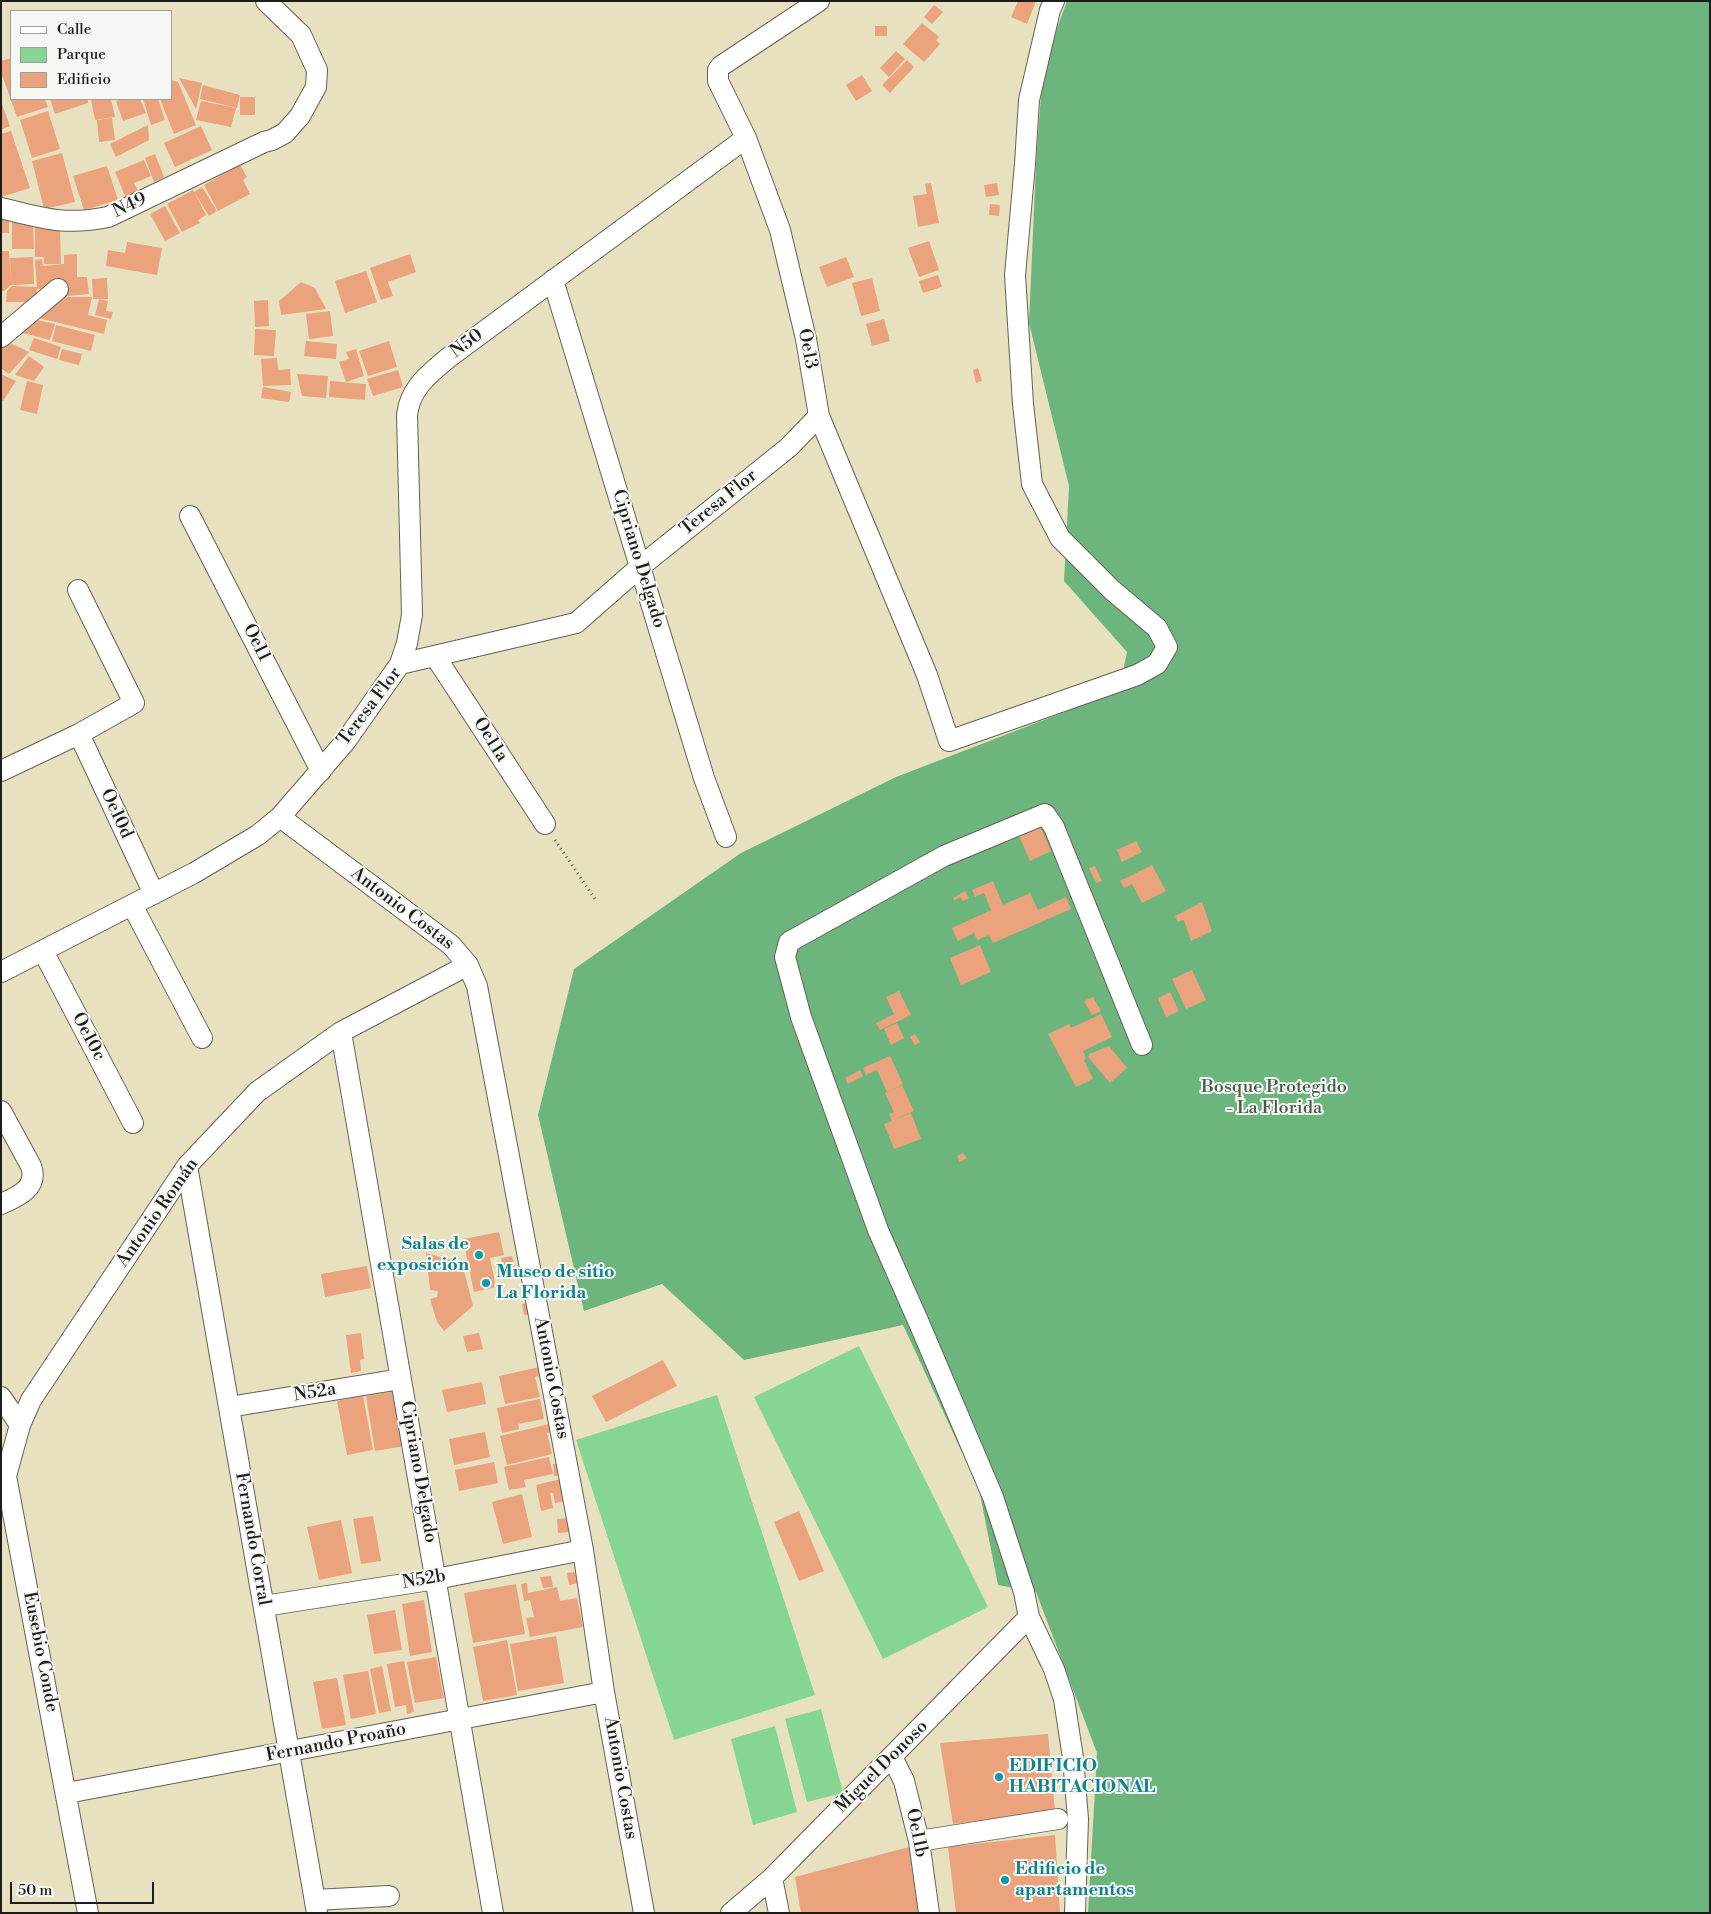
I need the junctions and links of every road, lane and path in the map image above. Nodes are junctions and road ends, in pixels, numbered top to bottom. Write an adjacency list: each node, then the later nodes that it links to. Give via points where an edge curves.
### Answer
1 (266, 1): 5 (street, N49, via 300,35 317,70 316,87 300,116 285,134 108,217 80,222 52,221)
2 (819, 1): 4 (street, Oe13, via 718,70 718,81)
3 (1054, 1): 9 (street, Oe13, via 1029,100 1015,275 1032,484 1060,538 1112,590 1157,628 1168,647 1157,664 1137,675 949,741 927,675)
4 (746, 138): 6 (street, N50); 9 (street, Oe13, via 780,230 806,339)
5 (1, 208)
6 (553, 280): 11 (street, Cipriano Delgado); 14 (street, N50, via 448,358 424,379 411,399 407,415 412,614)
7 (58, 290): 8 (street)
8 (1, 337)
9 (819, 416): 11 (street, Teresa Flor, via 789,447)
10 (190, 516): 17 (street, Oe11)
11 (641, 566): 13 (street, Teresa Flor, via 576,623); 20 (street, Cipriano Delgado, via 704,778)
12 (78, 590): 15 (street, via 134,703)
13 (435, 656): 14 (street, Teresa Flor); 19 (street, Oe11a)
14 (400, 664): 17 (street, Teresa Flor)
15 (79, 734): 16 (street); 21 (street, Oe10d)
16 (1, 771)
17 (321, 771): 18 (street, Teresa Flor)
18 (280, 817): 21 (street, Teresa Flor, via 225,856); 25 (street, Antonio Costas, via 451,944)
19 (545, 824): 22 (path)
20 (726, 837)
21 (154, 894): 23 (street, Teresa Flor)
22 (597, 902)
23 (132, 905): 24 (street, Teresa Flor); 28 (street)
24 (43, 951): 26 (street, Teresa Flor); 31 (street, Oe10c)
25 (468, 965): 27 (street, Antonio Román); 39 (street, Antonio Costas, via 479,995)
26 (1, 972)
27 (341, 1032): 32 (street, Antonio Román, via 257,1092); 34 (street, Cipriano Delgado)
28 (202, 1038)
29 (1142, 1045): 42 (street, via 1054,827 1045,814 944,856 789,942 786,957 801,1017 878,1230 993,1497)
30 (1, 1111): 33 (street, via 31,1166 33,1177 25,1190)
31 (133, 1123)
32 (187, 1166): 36 (street, Fernando Corral); 37 (street, Antonio Román)
33 (1, 1204)
34 (401, 1379): 36 (street, N52a); 40 (street, Cipriano Delgado)
35 (1, 1397): 37 (street)
36 (229, 1407): 41 (street, Fernando Corral)
37 (11, 1426): 38 (street, Eusebio Conde)
38 (4, 1479): 47 (street, Eusebio Conde)
39 (583, 1550): 40 (street, N52b); 43 (street, Antonio Costas)
40 (436, 1579): 41 (street, N52b); 44 (street, Cipriano Delgado)
41 (264, 1606): 45 (street, Fernando Corral)
42 (1029, 1616): 46 (street, Miguel Donoso); 60 (street, via 1064,1699 1078,1818)
43 (604, 1692): 44 (street, Fernando Proaño); 56 (street, Antonio Costas)
44 (459, 1720): 45 (street, Fernando Proaño); 55 (street, Cipriano Delgado)
45 (288, 1752): 47 (street, Fernando Proaño); 53 (street, Fernando Corral)
46 (892, 1757): 49 (street, Oe11b, via 904,1781); 50 (street, Miguel Donoso)
47 (67, 1793): 54 (street, Eusebio Conde)
48 (1058, 1819): 49 (street)
49 (919, 1841): 59 (street, Oe11b)
50 (772, 1878): 57 (street, Miguel Donoso); 58 (street)
51 (388, 1896): 52 (street)
52 (368, 1905): 53 (street)
53 (316, 1906)
54 (88, 1913)
55 (493, 1913)
56 (644, 1913)
57 (731, 1913)
58 (779, 1913)
59 (928, 1913)
60 (1075, 1913)

